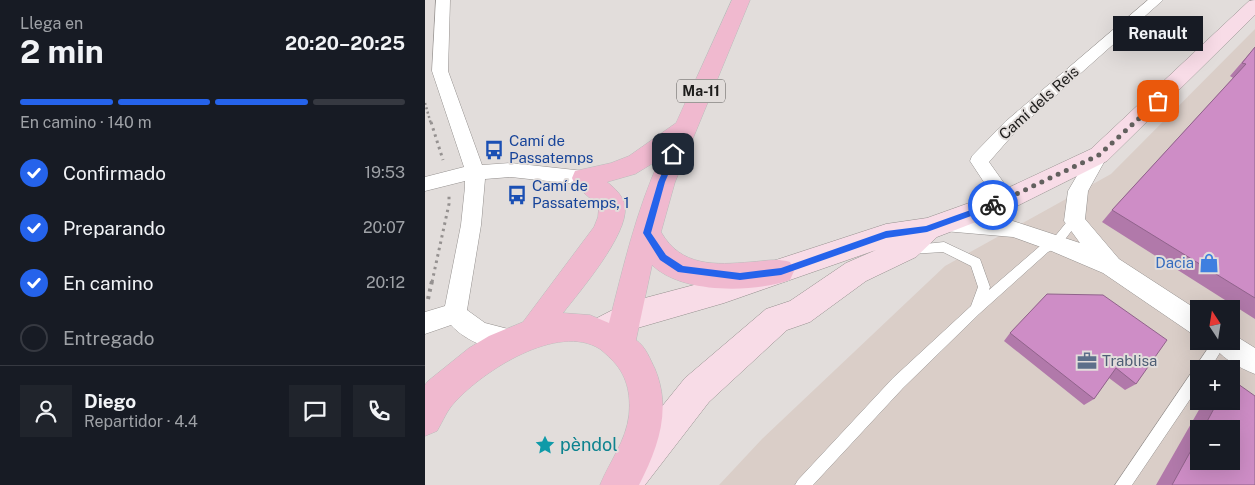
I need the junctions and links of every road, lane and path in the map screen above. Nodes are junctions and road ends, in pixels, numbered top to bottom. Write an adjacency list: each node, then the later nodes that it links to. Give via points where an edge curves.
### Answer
1 (443, 0): 8 (street, via 440,71)
2 (741, 0): 6 (main road, Ma-11)
3 (1155, 0): 13 (street, Camí dels Reis, via 1011,126 979,161)
4 (1255, 5): 7 (street)
5 (425, 103): 9 (path)
6 (685, 127): 10 (main road, via 655,152 628,168); 11 (main road, Ma-11)
7 (1099, 155): 13 (street); 14 (street, via 1078,191)
8 (475, 172): 9 (street); 10 (street, via 511,170); 23 (street, via 471,225)
9 (449, 178): 12 (street); 24 (path, via 449,204)
10 (584, 178): 27 (main road, via 607,198 612,206 612,216 583,267)
11 (662, 182): 16 (main road, Ma-11); 27 (main road, Ma-11, via 630,218 597,270 558,318)
12 (425, 184)
13 (1006, 200): 15 (street)
14 (1074, 221): 17 (lane); 19 (street)
15 (935, 226): 17 (street, via 1013,228); 18 (street); 20 (street, via 886,234)
16 (647, 233): 20 (main road, via 663,258 681,269 740,276); 26 (main road, Ma-11)
17 (1056, 242): 19 (street); 21 (lane)
18 (906, 249): 21 (lane, via 944,247 976,263 985,287); 22 (street, via 856,272)
19 (1111, 266): 25 (street)
20 (781, 271): 26 (street)
21 (975, 310): 34 (lane, via 898,383)
22 (799, 312): 32 (street, via 777,319 697,390); 33 (street, via 789,328 680,431)
23 (455, 313): 24 (street); 27 (street, via 478,333)
24 (426, 314)
25 (1190, 319)
26 (615, 331): 27 (main road, Ma-11, via 573,327); 32 (main road, via 637,363 646,390 645,422 635,458)
27 (530, 334): 31 (main road, Ma-11, via 476,362)
28 (1236, 350): 29 (street)
29 (1255, 362)
30 (1190, 387): 35 (lane)
31 (430, 404)
32 (620, 485)
33 (642, 485)
34 (803, 485)
35 (1123, 485)

